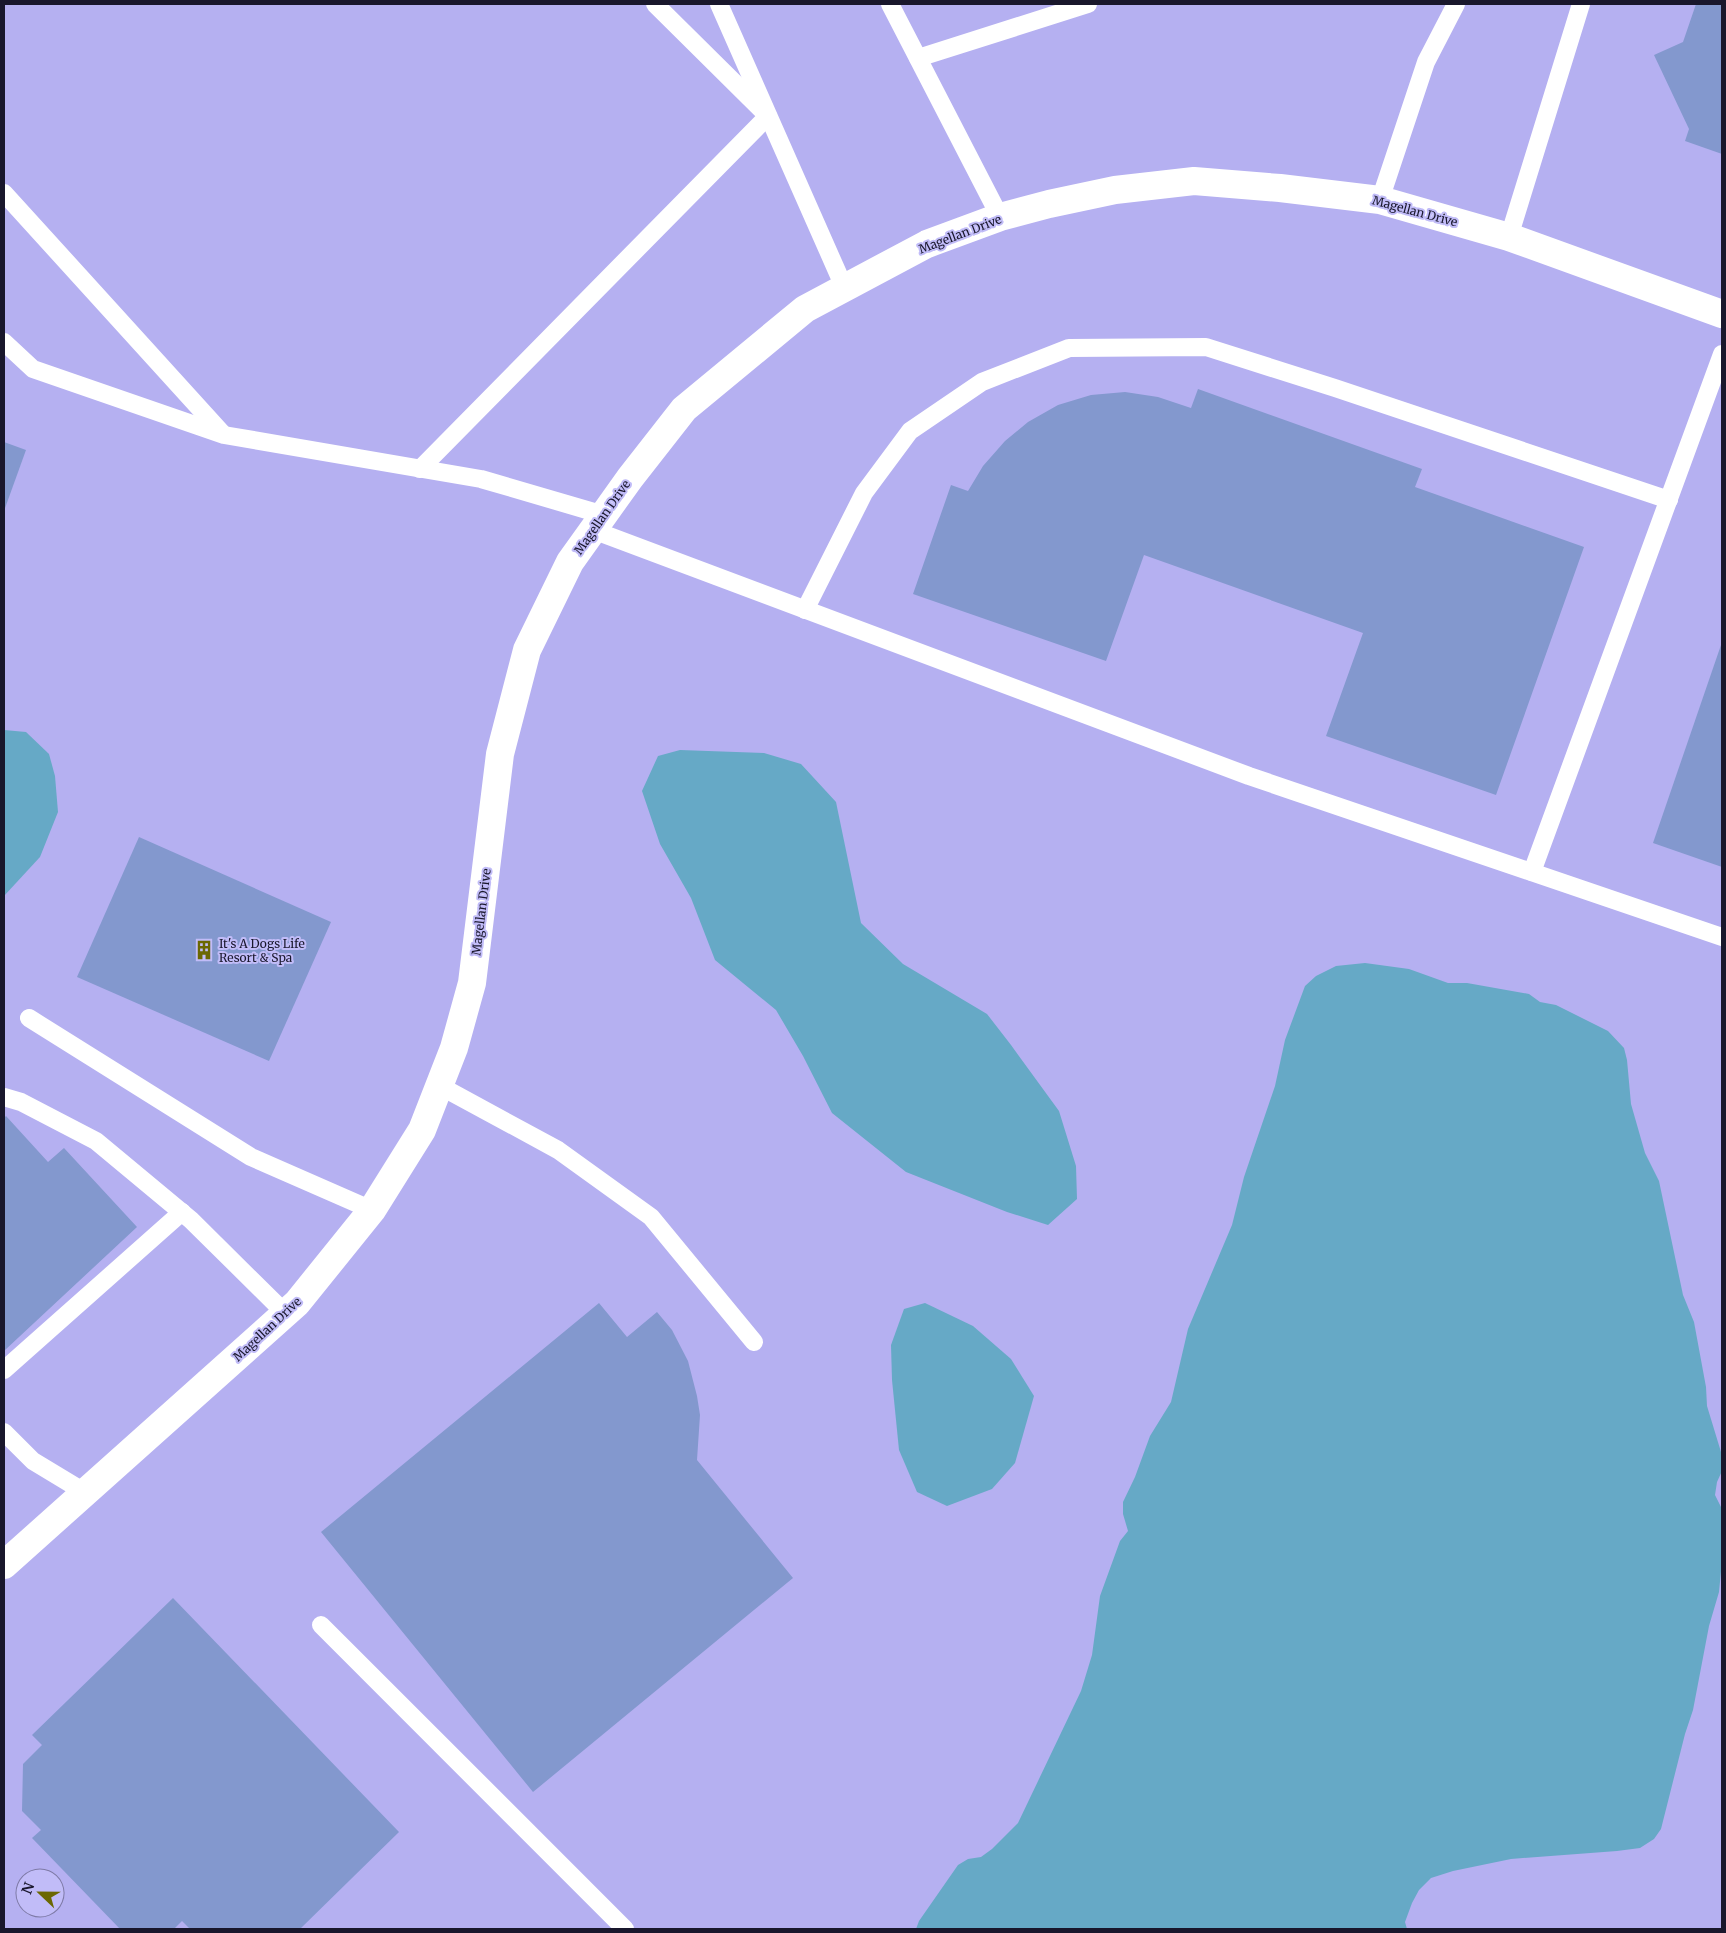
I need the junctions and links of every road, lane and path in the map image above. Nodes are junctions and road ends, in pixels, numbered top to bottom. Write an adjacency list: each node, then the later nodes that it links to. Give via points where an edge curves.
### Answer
1 (655, 4): 8 (lane)
2 (719, 4): 8 (lane)
3 (890, 4): 7 (lane)
4 (1088, 4): 7 (lane)
5 (1456, 4): 10 (lane, via 1426,62)
6 (1581, 4): 12 (lane)
7 (918, 58): 11 (lane)
8 (768, 116): 13 (lane); 18 (lane)
9 (4, 193): 17 (lane)
10 (1380, 200): 11 (street, Magellan Drive, via 1194,181 1115,190); 12 (street, Magellan Drive)
11 (1000, 217): 13 (street, Magellan Drive, via 927,244)
12 (1509, 237): 14 (street, Magellan Drive)
13 (844, 288): 20 (street, Magellan Drive, via 805,309 684,409)
14 (1722, 314)
15 (4, 342): 17 (lane, via 33,369)
16 (1722, 354): 19 (lane)
17 (224, 435): 18 (lane)
18 (420, 469): 20 (lane, via 482,479)
19 (1669, 500): 21 (lane, via 1206,346 1069,348 982,382 910,431 864,493); 22 (lane)
20 (598, 523): 21 (lane); 25 (street, Magellan Drive, via 570,562 527,650 500,754 472,983)
21 (805, 610): 22 (lane, via 1249,776)
22 (1532, 872): 23 (lane)
23 (1722, 937)
24 (29, 1018): 27 (lane, via 251,1157)
25 (440, 1086): 27 (street, Magellan Drive, via 422,1130); 30 (lane, via 558,1150 650,1217)
26 (4, 1097): 28 (lane, via 21,1102 96,1141)
27 (372, 1210): 29 (street, Magellan Drive, via 297,1303)
28 (182, 1212): 29 (lane); 31 (lane)
29 (285, 1313): 33 (street, Magellan Drive)
30 (754, 1342)
31 (4, 1370)
32 (4, 1432): 33 (lane, via 33,1461)
33 (86, 1493): 34 (street, Magellan Drive)
34 (5, 1562)
35 (321, 1625): 36 (lane)
36 (625, 1929)

